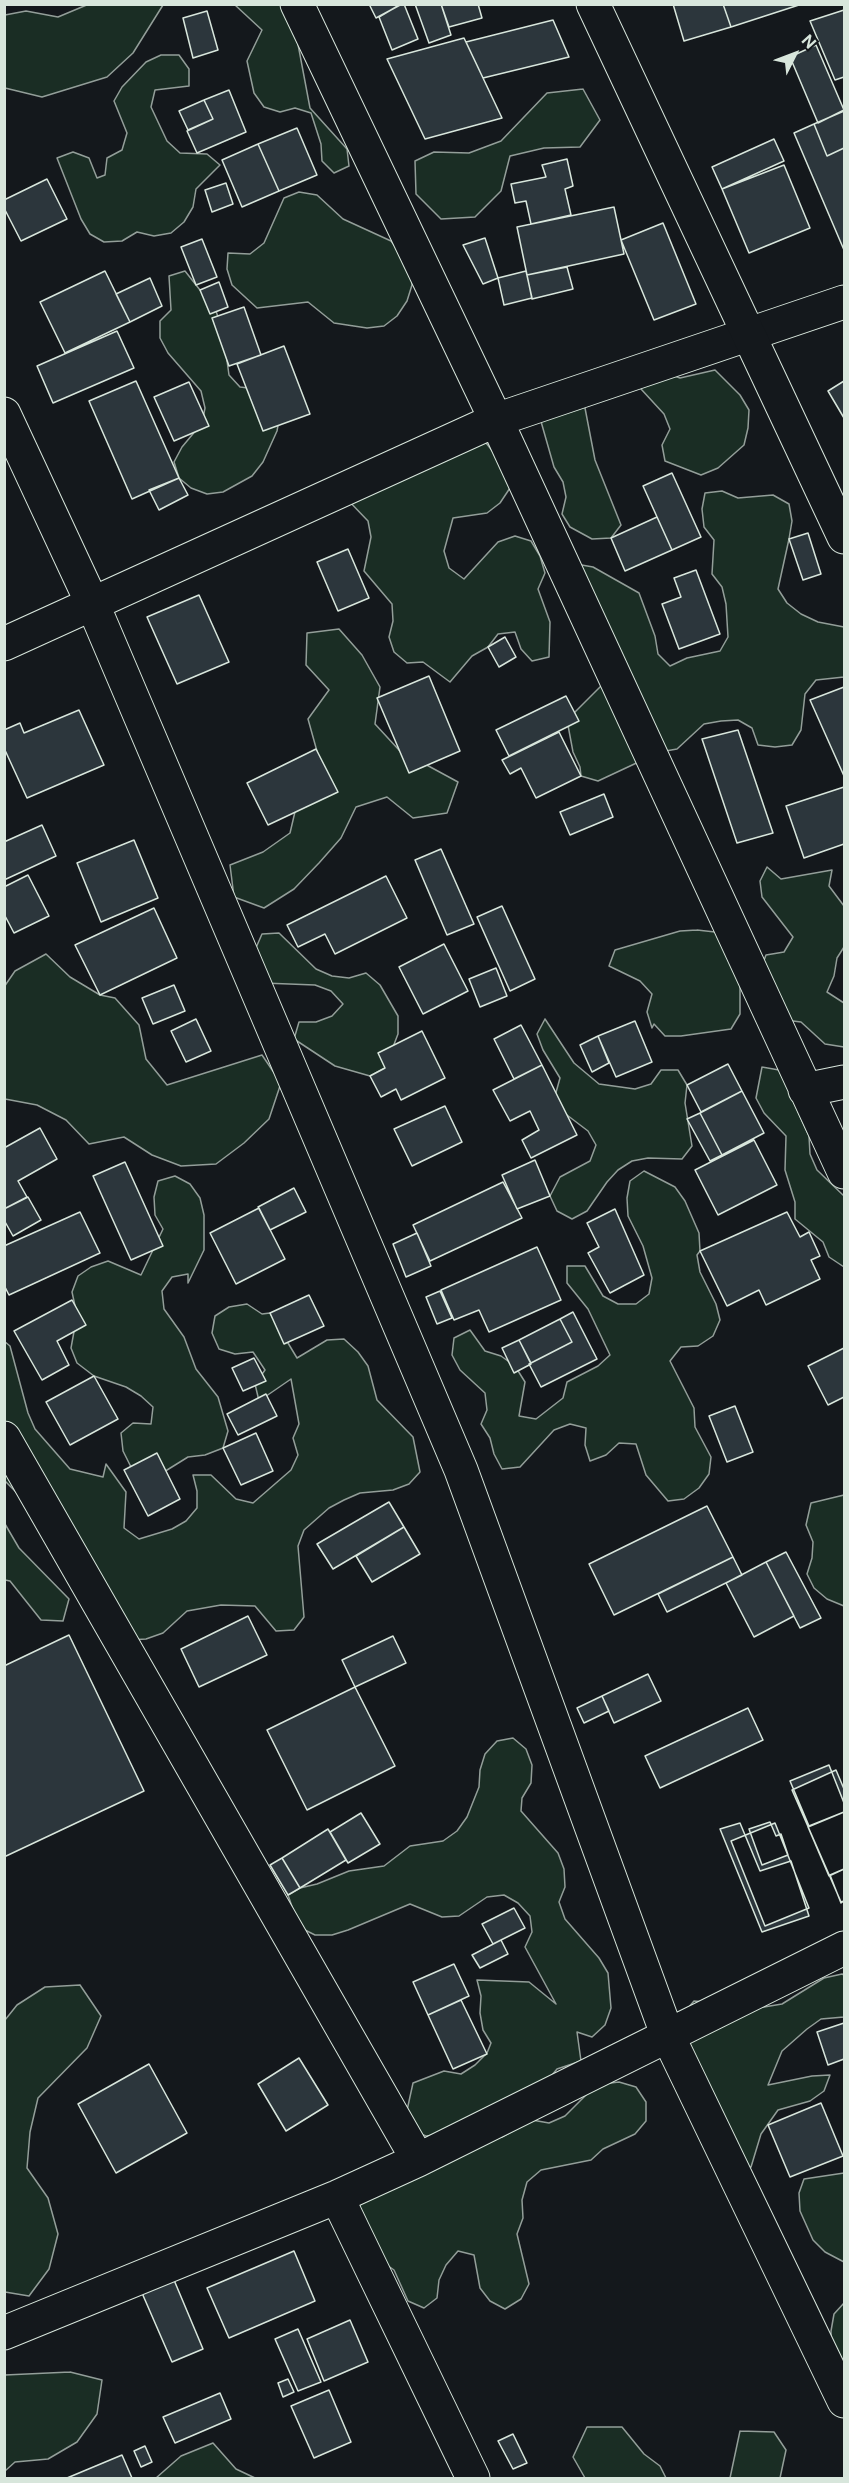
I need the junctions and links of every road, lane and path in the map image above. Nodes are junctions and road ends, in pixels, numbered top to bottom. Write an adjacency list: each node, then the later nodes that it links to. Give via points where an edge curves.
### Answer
1 (297, 4): 6 (street)
2 (593, 4): 4 (street)
3 (844, 302): 4 (street)
4 (747, 335): 6 (street); 7 (street)
5 (4, 414): 8 (street)
6 (496, 420): 8 (street); 11 (street)
7 (844, 537)
8 (93, 605): 9 (street); 15 (street, via 460,1470)
9 (4, 644)
10 (844, 1082): 11 (street)
11 (805, 1090): 12 (street)
12 (844, 1172)
13 (4, 1438): 16 (street)
14 (844, 1948): 15 (street)
15 (667, 2034): 16 (street); 19 (street)
16 (418, 2160): 17 (street)
17 (337, 2197): 18 (street); 20 (street)
18 (4, 2333)
19 (844, 2401)
20 (473, 2478)

